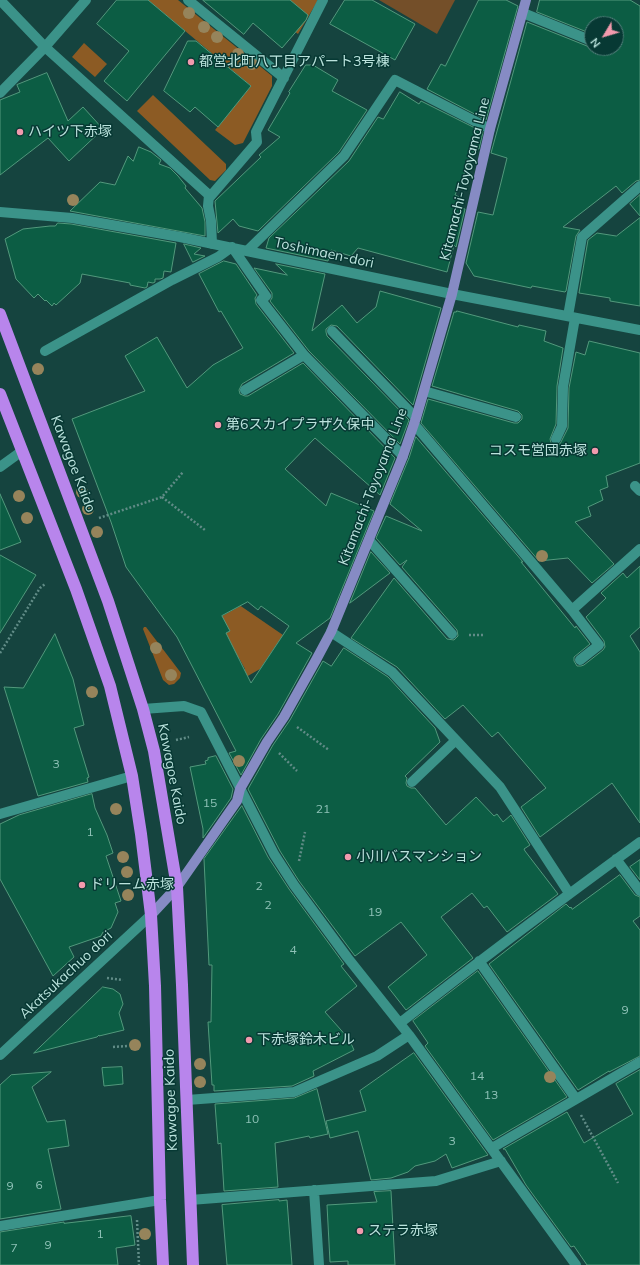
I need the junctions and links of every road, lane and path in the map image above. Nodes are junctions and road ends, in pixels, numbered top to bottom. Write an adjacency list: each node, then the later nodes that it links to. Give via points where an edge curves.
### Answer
1 (0, 0): 8 (street)
2 (86, 0): 8 (street)
3 (188, 0): 9 (street)
4 (324, 0): 9 (street)
5 (526, 0): 6 (main road, Kitamachi-Toyoyama Line)
6 (523, 13): 7 (street); 11 (main road, Kitamachi-Toyoyama Line)
7 (584, 38)
8 (45, 47): 10 (street); 13 (street, via 209,195)
9 (284, 78): 13 (street, via 256,132 257,142)
10 (0, 93)
11 (490, 129): 17 (street, via 395,80 344,156); 18 (main road, Kitamachi-Toyoyama Line)
12 (640, 186): 20 (street, via 582,237)
13 (209, 198): 15 (street)
14 (0, 212): 15 (street, Toshimaen-dori, via 72,218)
15 (212, 244): 16 (street, Toshimaen-dori)
16 (232, 247): 17 (street, Toshimaen-dori); 23 (street); 24 (street, via 266,296 261,300)
17 (247, 251): 18 (street, Toshimaen-dori)
18 (452, 294): 20 (street, Toshimaen-dori); 26 (main road, Kitamachi-Toyoyama Line)
19 (0, 314): 46 (highway, Kawagoe Kaido, via 108,601)
20 (571, 317): 21 (street, Toshimaen-dori); 30 (street, via 563,387 562,426)
21 (640, 330)
22 (332, 331): 29 (street)
23 (45, 351)
24 (304, 355): 25 (street); 32 (street)
25 (245, 390)
26 (424, 391): 28 (street); 29 (main road, Kitamachi-Toyoyama Line)
27 (0, 394): 31 (highway, Kawagoe Kaido)
28 (516, 417)
29 (415, 421): 32 (main road, Kitamachi-Toyoyama Line); 41 (street)
30 (556, 439)
31 (22, 451): 33 (street); 54 (highway, Kawagoe Kaido, via 76,589 110,686)
32 (403, 456): 38 (main road, Kitamachi-Toyoyama Line)
33 (0, 467)
34 (183, 472): 35 (path)
35 (162, 497): 36 (path); 37 (path)
36 (99, 518)
37 (205, 530)
38 (369, 540): 42 (main road, Kitamachi-Toyoyama Line); 43 (street)
39 (640, 549): 41 (street)
40 (45, 584): 44 (path, via 40,588)
41 (572, 610): 45 (street, via 599,645)
42 (331, 632): 47 (main road, Kitamachi-Toyoyama Line); 50 (street, via 392,672)
43 (452, 634)
44 (0, 653)
45 (580, 660)
46 (143, 709): 56 (street, via 184,706 200,712); 60 (highway, Kawagoe Kaido, via 154,750)
47 (284, 718): 51 (main road, Kitamachi-Toyoyama Line); 52 (path)
48 (189, 737): 49 (path)
49 (176, 740)
50 (456, 740): 55 (street); 62 (street, via 500,787)
51 (267, 742): 53 (path); 56 (main road, Kitamachi-Toyoyama Line)
52 (329, 750)
53 (298, 771)
54 (132, 776): 57 (street); 63 (highway, Kawagoe Kaido)
55 (412, 782)
56 (240, 789): 60 (main road, Kitamachi-Toyoyama Line, via 237,801); 65 (street, via 274,854 294,885 347,958)
57 (0, 814)
58 (640, 842): 59 (street)
59 (616, 859): 61 (street); 62 (street)
60 (177, 887): 63 (main road, Kitamachi-Toyoyama Line); 71 (highway, Kawagoe Kaido)
61 (640, 891)
62 (569, 893): 64 (street)
63 (151, 915): 69 (street, Akatsukachuo dori); 77 (highway, Kawagoe Kaido)
64 (479, 961): 65 (street); 72 (street)
65 (400, 1023): 66 (street)
66 (409, 1035): 71 (street, via 377,1056 294,1092); 73 (street)
67 (126, 1046): 68 (path)
68 (112, 1047)
69 (0, 1055)
70 (640, 1062): 72 (street)
71 (187, 1100): 78 (highway, Kawagoe Kaido)
72 (574, 1100): 73 (street); 75 (path)
73 (492, 1148): 74 (street)
74 (501, 1161): 76 (street, via 436,1181); 85 (street)
75 (618, 1183)
76 (314, 1190): 78 (street); 84 (street)
77 (160, 1200): 79 (street); 82 (highway, Kawagoe Kaido)
78 (190, 1200): 83 (highway, Kawagoe Kaido)
79 (136, 1204): 80 (street); 81 (path)
80 (0, 1226)
81 (139, 1265)
82 (163, 1265)
83 (193, 1265)
84 (318, 1265)
85 (576, 1265)

